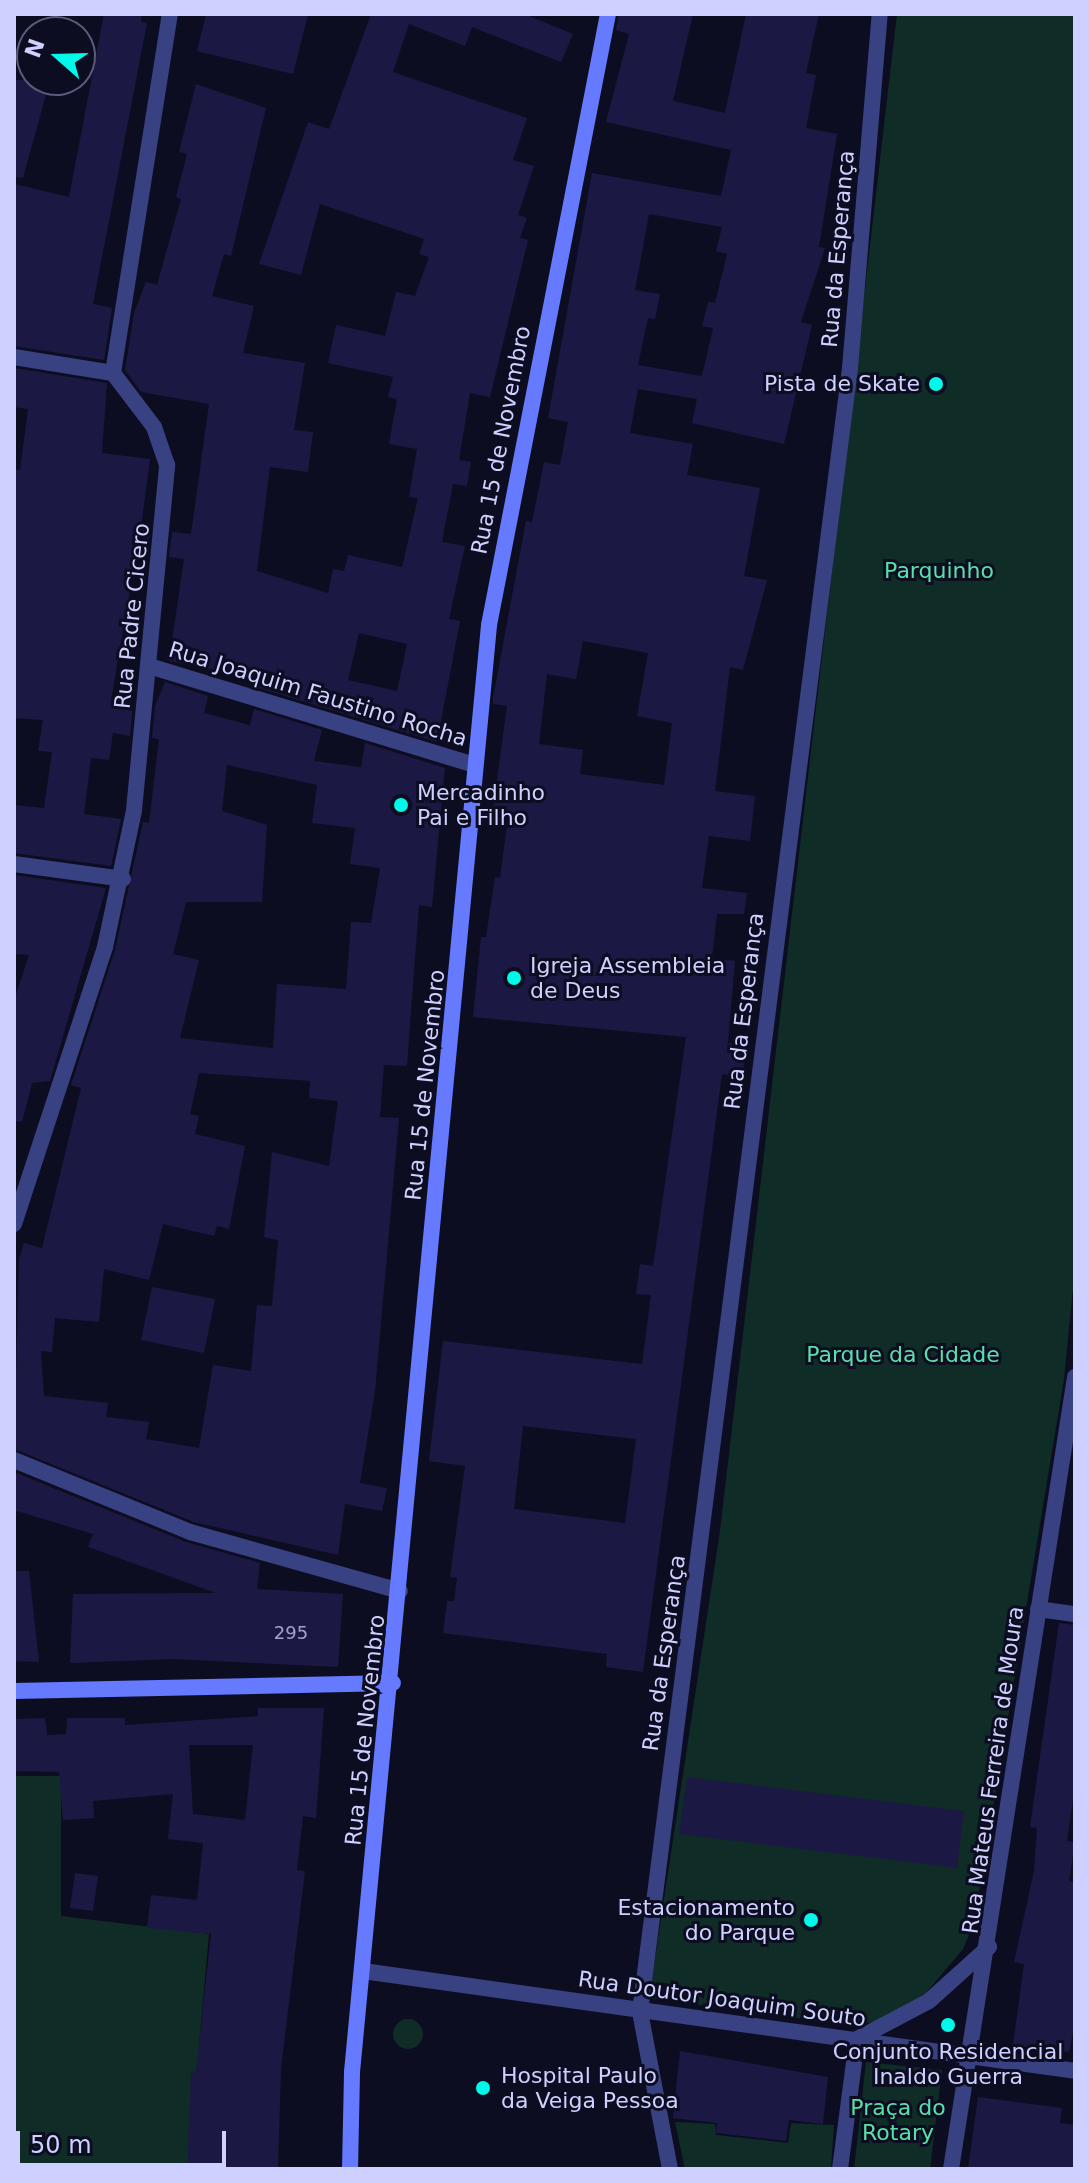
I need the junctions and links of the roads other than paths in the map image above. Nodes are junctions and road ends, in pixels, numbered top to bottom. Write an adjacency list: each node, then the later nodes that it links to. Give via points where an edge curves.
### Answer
1 (170, 14): 5 (street)
2 (608, 14): 7 (main road, Rua 15 de Novembro, via 522,440 489,625)
3 (880, 14): 21 (street, Rua da Esperança, via 850,368)
4 (14, 357): 5 (street)
5 (113, 373): 6 (street, Rua Padre Cicero, via 154,427 167,465)
6 (149, 666): 7 (street, Rua Joaquim Faustino Rocha); 9 (street, Rua Padre Cicero)
7 (474, 765): 14 (main road, Rua 15 de Novembro)
8 (14, 864): 9 (street)
9 (123, 879): 10 (street, Rua Padre Cicero)
10 (14, 1224)
11 (1075, 1377): 12 (street, Rua Mateus Ferreira de Moura)
12 (1073, 1408): 15 (street, Rua Mateus Ferreira de Moura)
13 (14, 1460): 14 (street, via 190,1532)
14 (400, 1591): 17 (main road, Rua 15 de Novembro)
15 (1038, 1609): 16 (street); 19 (street, Rua Mateus Ferreira de Moura)
16 (1075, 1614)
17 (393, 1683): 18 (main road); 20 (main road, Rua 15 de Novembro)
18 (14, 1691)
19 (989, 1947): 22 (street, via 929,2001); 23 (street, Rua Mateus Ferreira de Moura)
20 (363, 1971): 21 (street, Rua Doutor Joaquim Souto); 25 (main road, Rua 15 de Novembro)
21 (640, 2012): 22 (street, Rua Doutor Joaquim Souto); 26 (street, Rua da Esperança)
22 (857, 2039): 23 (street, Rua Doutor Joaquim Souto); 27 (street)
23 (971, 2058): 24 (street, Rua Doutor Joaquim Souto); 28 (street, Rua Mateus Ferreira de Moura)
24 (1075, 2071)
25 (350, 2169)
26 (670, 2169)
27 (840, 2169)
28 (951, 2169)

